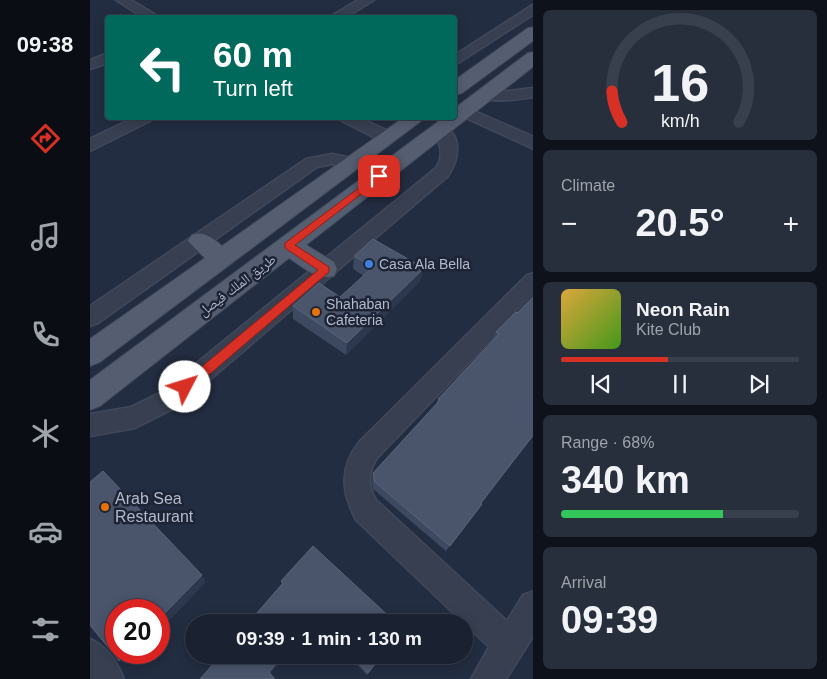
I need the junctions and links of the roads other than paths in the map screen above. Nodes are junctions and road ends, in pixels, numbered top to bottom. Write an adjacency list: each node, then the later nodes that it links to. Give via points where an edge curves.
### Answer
1 (122, 0): 3 (street)
2 (368, 0): 4 (street)
3 (150, 15)
4 (340, 15)
5 (529, 16): 9 (street)
6 (533, 32): 11 (main road)
7 (105, 58): 10 (street)
8 (533, 58): 13 (main road, طريق الملك فيصل)
9 (457, 60)
10 (90, 65)
11 (457, 88)
12 (533, 92): 13 (street, via 512,96)
13 (485, 94): 14 (main road, طريق الملك فيصل)
14 (457, 116)
15 (140, 120): 23 (street)
16 (352, 120): 21 (street)
17 (412, 120): 21 (main road)
18 (452, 120): 26 (main road, طريق الملك فيصل)
19 (453, 120): 28 (street, via 446,166)
20 (456, 120): 22 (street)
21 (387, 138): 24 (main road)
22 (533, 144)
23 (90, 146)
24 (352, 163): 25 (street, via 332,159 312,163); 27 (main road)
25 (200, 241): 27 (main road); 30 (street)
26 (288, 245): 28 (main road); 32 (main road, طريق الملك فيصل)
27 (221, 258): 31 (main road)
28 (326, 269): 33 (street, via 170,399 135,417)
29 (533, 281): 35 (street, via 362,456 355,476 358,494 366,510)
30 (90, 317)
31 (90, 354)
32 (90, 397)
33 (90, 425)
34 (533, 606): 35 (street)
35 (509, 644): 38 (street)
36 (90, 655): 37 (street)
37 (108, 679)
38 (487, 679)

